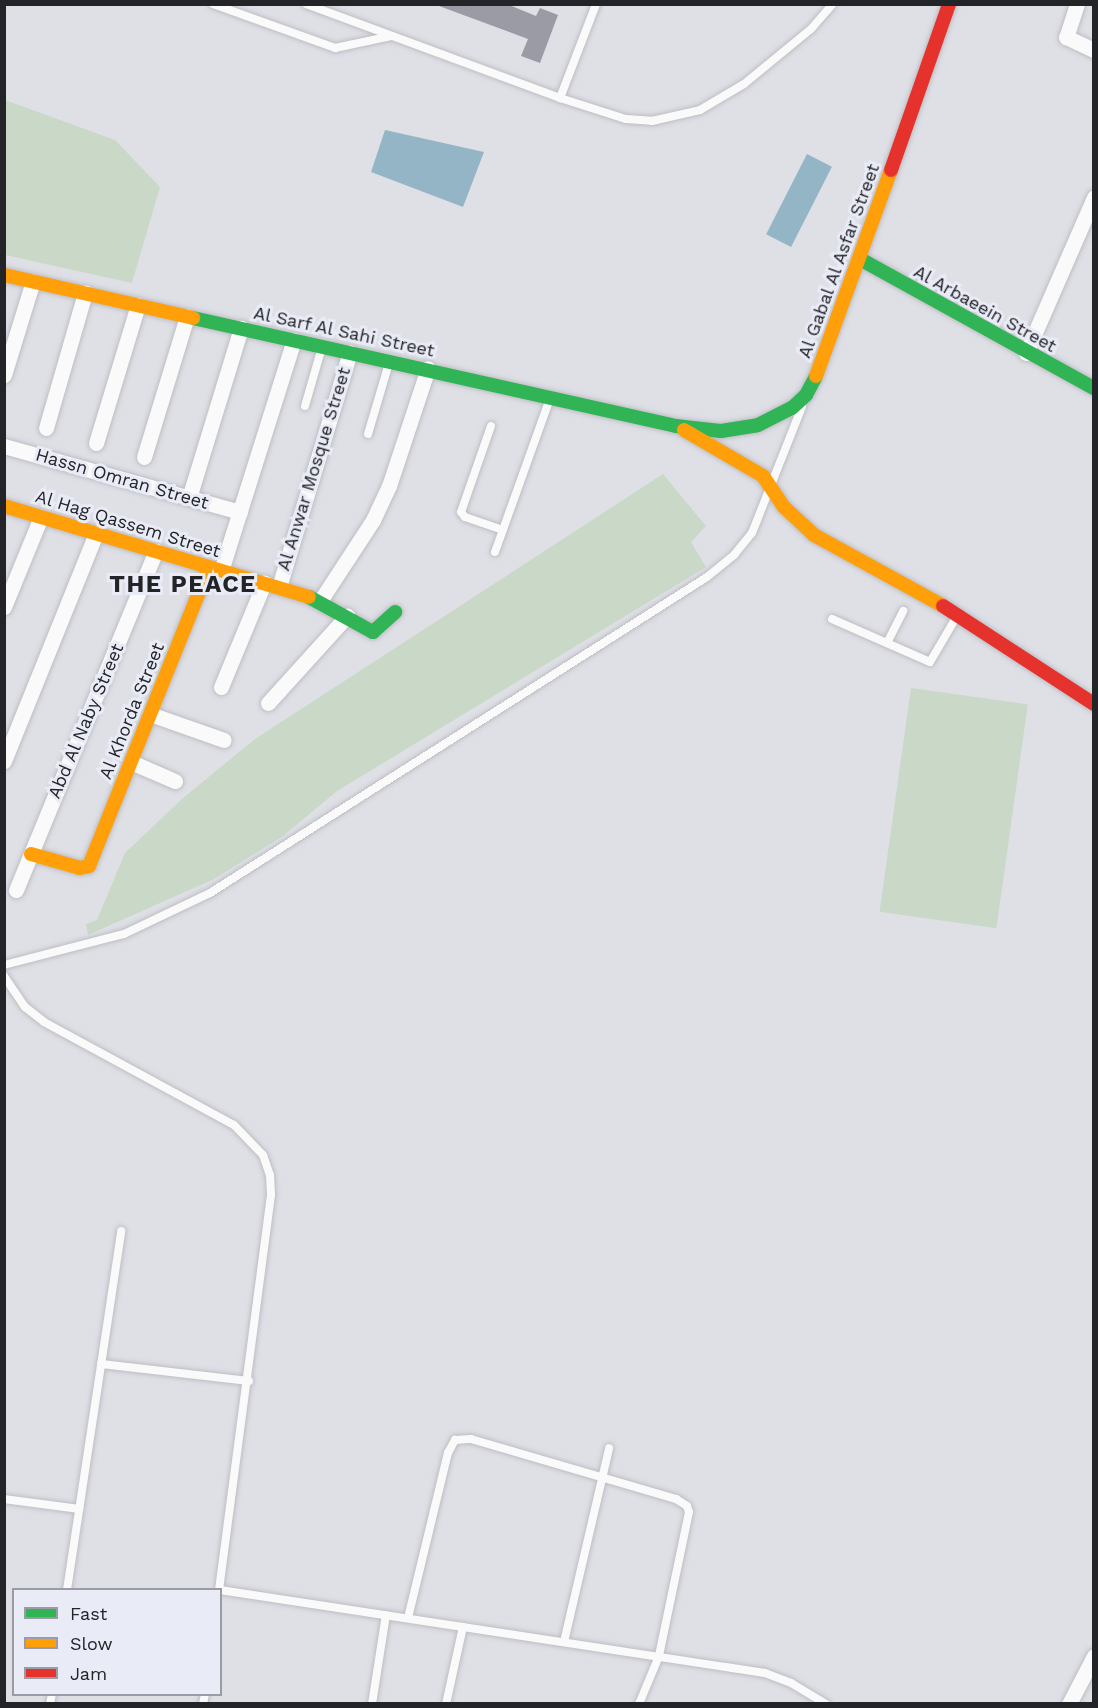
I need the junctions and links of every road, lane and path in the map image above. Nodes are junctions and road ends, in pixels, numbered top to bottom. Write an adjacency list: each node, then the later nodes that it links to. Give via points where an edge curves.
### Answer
1 (213, 4): 7 (lane, via 335,48)
2 (306, 4): 7 (lane)
3 (596, 4): 9 (lane)
4 (833, 4): 9 (lane, via 811,29 744,84 700,110 676,118 626,118)
5 (949, 4): 11 (street, Al Gabal Al Asfar Street)
6 (1077, 4): 8 (street, via 1066,37)
7 (392, 36): 9 (lane)
8 (1094, 50)
9 (560, 98)
10 (1094, 197): 21 (street)
11 (860, 259): 21 (street, Al Arbaeein Street); 27 (street, Al Gabal Al Asfar Street, via 822,366)
12 (4, 275): 13 (street, Al Sarf Al Sahi Street)
13 (33, 281): 14 (street, Al Sarf Al Sahi Street); 22 (street)
14 (85, 293): 15 (street, Al Sarf Al Sahi Street); 32 (street)
15 (138, 305): 16 (street, Al Sarf Al Sahi Street); 34 (street)
16 (187, 316): 17 (street, Al Sarf Al Sahi Street); 36 (street)
17 (241, 328): 18 (street, Al Sarf Al Sahi Street); 38 (street)
18 (294, 340): 19 (street, Al Sarf Al Sahi Street); 40 (street)
19 (323, 346): 20 (street, Al Sarf Al Sahi Street); 29 (lane)
20 (350, 352): 23 (street, Al Sarf Al Sahi Street); 47 (street, Al Anwar Mosque Street)
21 (1026, 353): 26 (street, Al Arbaeein Street)
22 (8, 354): 25 (street)
23 (390, 360): 24 (street, Al Sarf Al Sahi Street); 33 (lane)
24 (428, 368): 28 (street, Al Sarf Al Sahi Street); 48 (street, via 389,486 373,520)
25 (4, 375)
26 (1094, 388)
27 (806, 395): 31 (street, Al Gabal Al Asfar Street, via 792,408 758,425 721,431); 37 (lane)
28 (551, 396): 31 (street, Al Sarf Al Sahi Street); 42 (lane)
29 (305, 406)
30 (491, 426): 42 (lane, via 461,512 465,517)
31 (676, 426): 37 (street, via 756,471)
32 (46, 428)
33 (368, 434)
34 (96, 443)
35 (4, 446): 38 (street, Hassn Omran Street)
36 (144, 457)
37 (772, 490): 52 (street, via 814,535); 66 (lane, via 752,533 734,555 707,577 255,868 168,916 124,933)
38 (189, 498): 40 (street, Hassn Omran Street)
39 (4, 506): 41 (street, Al Hag Qassem Street)
40 (240, 512): 46 (street)
41 (41, 517): 43 (street, Al Hag Qassem Street); 49 (street)
42 (503, 530): 45 (lane)
43 (96, 533): 44 (street, Al Hag Qassem Street); 61 (street)
44 (156, 551): 46 (street, Al Hag Qassem Street); 64 (street, Abd Al Naby Street)
45 (495, 552)
46 (215, 569): 47 (street, Al Hag Qassem Street); 59 (street, Al Khorda Street)
47 (271, 585): 48 (street, Al Hag Qassem Street); 56 (street, Al Anwar Mosque Street)
48 (320, 601): 53 (street, Al Hag Qassem Street)
49 (4, 607)
50 (903, 611): 55 (lane)
51 (395, 612): 53 (street, Al Hag Qassem Street, via 373,632)
52 (958, 614): 55 (lane, via 930,662); 58 (street)
53 (347, 616): 57 (street)
54 (832, 619): 55 (lane)
55 (886, 643)
56 (221, 687)
57 (268, 702)
58 (1094, 704)
59 (150, 714): 60 (street); 62 (street, Al Khorda Street)
60 (224, 741)
61 (4, 761)
62 (130, 762): 63 (street); 64 (street, Al Khorda Street, via 87,868)
63 (175, 781)
64 (31, 854): 65 (street, Abd Al Naby Street)
65 (16, 890)
66 (4, 965)
67 (4, 976): 70 (lane, via 25,1007 44,1022 234,1125 263,1155 271,1195)
68 (121, 1231): 69 (lane)
69 (101, 1364): 70 (lane); 74 (lane)
70 (249, 1381): 76 (lane)
71 (609, 1448): 72 (lane)
72 (602, 1477): 79 (lane, via 471,1439 455,1440 450,1446); 81 (lane); 82 (lane, via 676,1499 689,1512)
73 (4, 1499): 74 (lane)
74 (79, 1509): 75 (lane)
75 (67, 1588)
76 (220, 1588)
77 (222, 1590): 78 (lane)
78 (386, 1615): 79 (lane); 84 (lane)
79 (408, 1618): 80 (lane)
80 (463, 1627): 81 (lane); 85 (lane)
81 (564, 1642): 82 (lane)
82 (659, 1656): 86 (lane); 87 (lane, via 765,1673)
83 (1094, 1656): 88 (street)
84 (372, 1704)
85 (446, 1704)
86 (639, 1704)
87 (826, 1704)
88 (1069, 1704)

